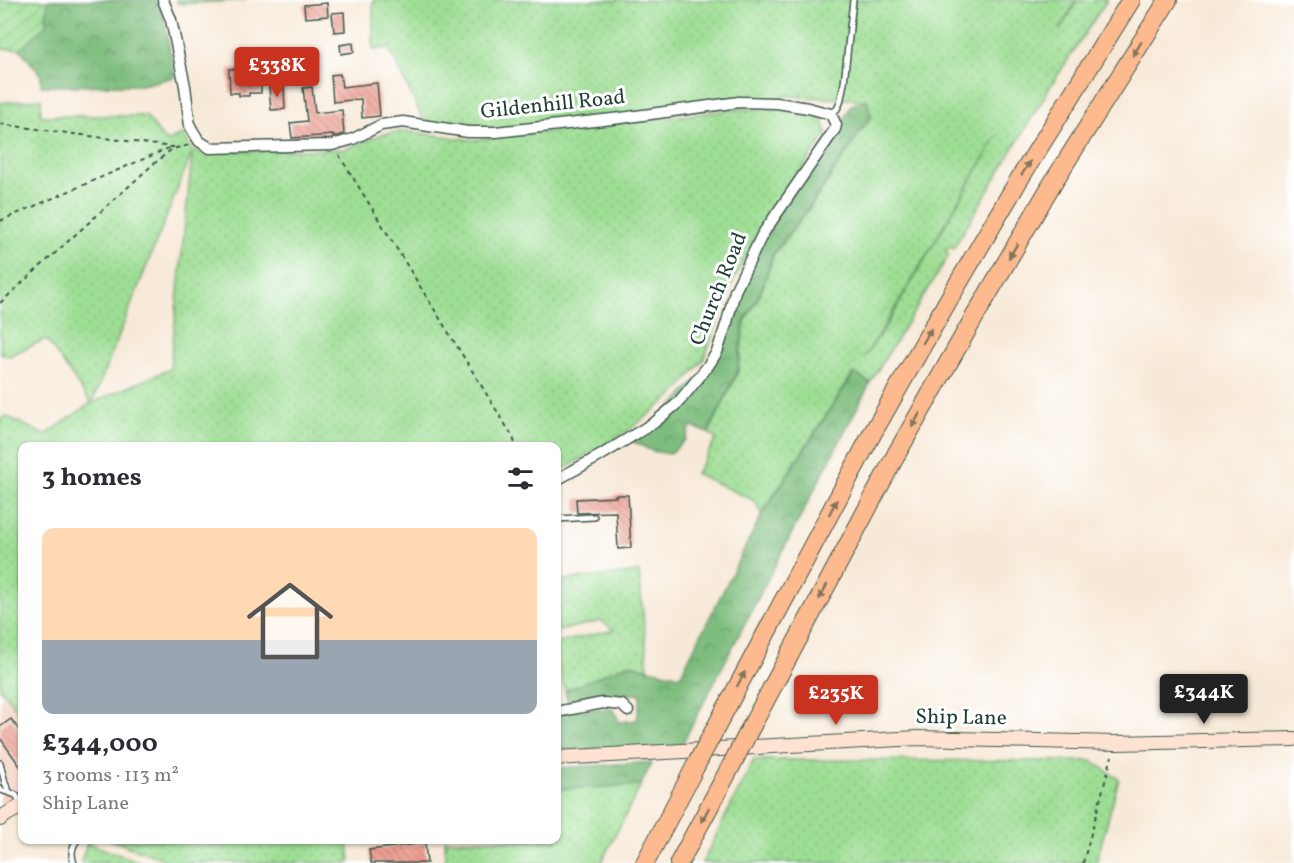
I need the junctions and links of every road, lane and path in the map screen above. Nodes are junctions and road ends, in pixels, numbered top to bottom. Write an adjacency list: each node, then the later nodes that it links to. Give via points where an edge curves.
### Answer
1 (163, 0): 7 (street, via 171,20 190,126)
2 (853, 0): 5 (lane, via 844,83 840,103)
3 (1131, 0): 29 (highway, one-way to 3, bridge, via 872,434 1020,178)
4 (1168, 0): 30 (highway, one-way to 30, bridge, via 1053,184 897,453)
5 (831, 114): 8 (street, Gildenhill Road, via 777,103 739,102 496,132 403,122 381,125); 13 (street, Church Road, via 836,129 762,235 735,291 717,352 708,366 678,403 655,422)
6 (0, 124): 9 (path)
7 (199, 142): 8 (street, Gildenhill Road, via 210,148); 9 (path); 11 (path, via 172,149 156,161)
8 (332, 145): 12 (path)
9 (172, 147): 10 (path)
10 (0, 221)
11 (0, 303)
12 (514, 442)
13 (561, 477)
14 (594, 517): 15 (lane)
15 (561, 519)
16 (561, 711): 17 (street, via 603,703 622,705)
17 (628, 711)
18 (1294, 739): 19 (street, Ship Lane)
19 (1116, 742): 20 (street, Ship Lane, via 918,738); 31 (path)
20 (561, 758)
21 (0, 763): 23 (lane)
22 (0, 788): 23 (lane)
23 (10, 793): 24 (lane)
24 (18, 799)
25 (18, 808): 26 (street)
26 (0, 819)
27 (74, 844): 28 (lane)
28 (74, 863)
29 (645, 863)
30 (679, 863)
31 (1083, 863)

